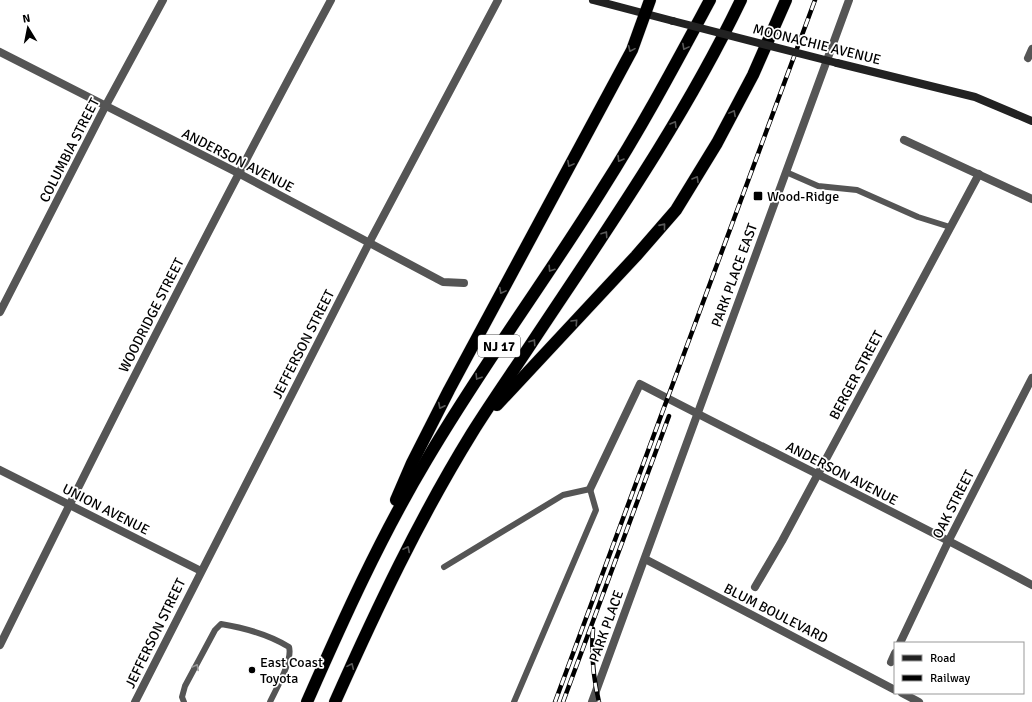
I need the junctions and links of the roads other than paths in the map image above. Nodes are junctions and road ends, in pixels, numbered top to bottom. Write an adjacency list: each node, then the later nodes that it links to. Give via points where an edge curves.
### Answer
1 (163, 0): 15 (street, COLUMBIA STREET)
2 (331, 0): 19 (street, WOODRIDGE STREET)
3 (498, 0): 23 (street, JEFFERSON STREET)
4 (593, 0): 10 (main road, MOONACHIE AVENUE)
5 (650, 0): 10 (highway)
6 (710, 0): 39 (highway, NJ 17, one-way to 39, via 657,98 604,186 426,460)
7 (741, 0): 28 (highway, NJ 17, one-way to 7, via 653,158)
8 (786, 0): 11 (highway)
9 (849, 0): 18 (street, PARK PLACE EAST)
10 (646, 13): 11 (main road, MOONACHIE AVENUE, bridge); 39 (highway, one-way to 39, via 632,50 412,463)
11 (767, 45): 16 (main road, MOONACHIE AVENUE, bridge, via 975,97); 28 (highway, one-way to 11, via 676,210 717,143)
12 (1032, 49): 14 (street)
13 (0, 52): 15 (street, ANDERSON AVENUE)
14 (1028, 58)
15 (105, 107): 19 (street, ANDERSON AVENUE); 25 (street, COLUMBIA STREET)
16 (1032, 121)
17 (904, 140): 20 (street)
18 (786, 172): 22 (lane, via 818,186 857,190); 27 (street, PARK PLACE EAST)
19 (238, 173): 23 (street, ANDERSON AVENUE); 32 (street, WOODRIDGE STREET)
20 (979, 174): 21 (street); 22 (street, BERGER STREET)
21 (1032, 199)
22 (950, 227): 30 (street, BERGER STREET)
23 (369, 243): 24 (street, ANDERSON AVENUE, via 443,282); 36 (street, JEFFERSON STREET)
24 (464, 283)
25 (0, 312)
26 (1032, 378): 33 (street, OAK STREET)
27 (698, 414): 30 (street, ANDERSON AVENUE); 31 (street, ANDERSON AVENUE, via 640,384); 34 (street, PARK PLACE EAST)
28 (472, 432): 50 (highway, NJ 17, one-way to 28, via 418,528)
29 (0, 470): 32 (street, UNION AVENUE)
30 (816, 475): 33 (street, ANDERSON AVENUE); 38 (street, BERGER STREET)
31 (590, 488): 35 (lane, via 563,495); 51 (lane, via 596,510)
32 (69, 505): 36 (street, UNION AVENUE); 41 (street, WOODRIDGE STREET)
33 (949, 540): 37 (street, ANDERSON AVENUE); 40 (street, OAK STREET)
34 (644, 559): 44 (street, BLUM BOULEVARD); 52 (street, PARK PLACE)
35 (444, 567)
36 (201, 570): 46 (street, JEFFERSON STREET)
37 (1032, 585)
38 (755, 587)
39 (357, 591): 49 (highway, NJ 17)
40 (900, 642)
41 (0, 645)
42 (894, 655): 43 (street)
43 (891, 662)
44 (894, 689)
45 (910, 700): 53 (street)
46 (135, 702)
47 (184, 702): 48 (lane, one-way to 48, via 182,697 185,686 215,630 221,624 248,629 289,647 285,670)
48 (270, 702)
49 (307, 702)
50 (335, 702)
51 (514, 702)
52 (592, 702)
53 (919, 702)

